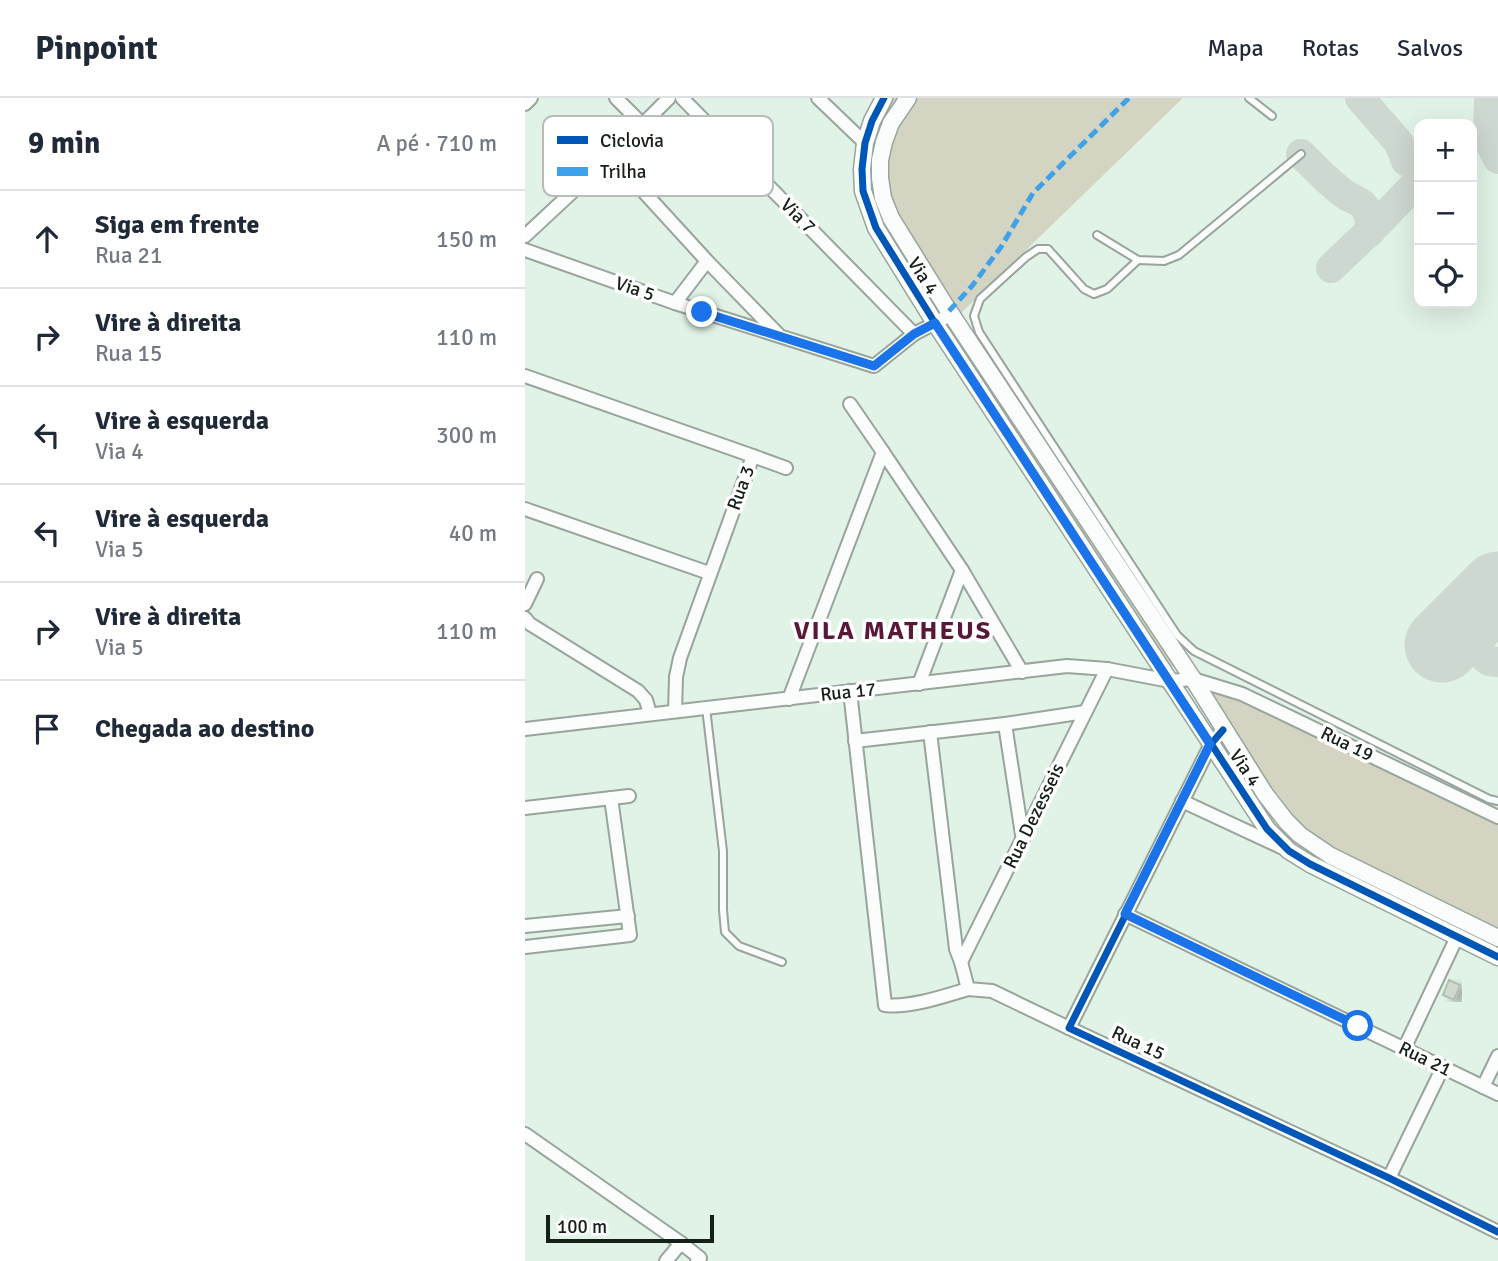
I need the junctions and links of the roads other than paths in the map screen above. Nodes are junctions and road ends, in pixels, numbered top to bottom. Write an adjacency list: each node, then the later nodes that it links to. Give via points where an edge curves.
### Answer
1 (531, 98): 9 (street)
2 (616, 98): 10 (street)
3 (669, 98): 11 (street)
4 (682, 98): 12 (street, Via 7)
5 (818, 98): 14 (street)
6 (884, 98): 14 (street, Via 4)
7 (908, 98): 25 (street, Via 4, via 884,142 880,160 883,198 901,237)
8 (1249, 98): 13 (lane)
9 (525, 104)
10 (634, 116)
11 (650, 116)
12 (700, 116)
13 (1272, 116)
14 (865, 143): 26 (street, Via 4, via 863,191 876,228)
15 (1301, 154): 22 (lane, via 1179,255 1164,261)
16 (773, 191): 27 (street, Via 7)
17 (568, 196): 20 (street)
18 (648, 196): 23 (street)
19 (1097, 235): 22 (lane)
20 (525, 236)
21 (525, 250): 24 (street, Via 5)
22 (1139, 260): 60 (lane, via 1107,289 1094,294 1048,249 1038,249 979,299 974,316 979,332 1177,635 1194,651)
23 (707, 261): 24 (street); 28 (street)
24 (675, 303): 28 (street, Via 5)
25 (950, 312): 26 (street, Via 5); 42 (street, Via 4)
26 (935, 323): 27 (street, Via 5); 43 (street, Via 4)
27 (914, 334): 28 (street, Via 5, via 874,366)
28 (781, 336)
29 (525, 376): 32 (street, Rua 3)
30 (850, 404): 31 (street)
31 (883, 452): 35 (street); 46 (street)
32 (753, 456): 33 (street); 36 (street, Rua 3)
33 (786, 468)
34 (525, 509): 36 (street)
35 (962, 570): 41 (street); 44 (street)
36 (709, 573): 48 (street, Rua 3, via 680,657)
37 (537, 579): 38 (street)
38 (525, 604)
39 (525, 618): 50 (street, via 638,691)
40 (1107, 669): 41 (street, Rua 17, via 1067,666); 43 (street, Rua 17); 49 (street, Rua Dezesseis)
41 (1022, 672): 44 (street, Rua 17)
42 (1193, 679): 43 (street, Rua 17); 53 (street, Via 4); 62 (street, Rua 19, via 1242,694)
43 (1170, 681): 56 (street, Via 4)
44 (919, 684): 45 (street, Rua 17)
45 (850, 691): 46 (street, Rua 17); 55 (street)
46 (789, 699): 47 (street, Rua 17)
47 (706, 708): 48 (street, Rua 17); 72 (lane, via 723,851 725,932 739,946)
48 (675, 711): 50 (street, Rua 17)
49 (1085, 712): 51 (street); 63 (street, Rua Dezesseis)
50 (650, 714): 52 (street, Rua 17)
51 (1005, 723): 54 (street); 63 (street)
52 (525, 729)
53 (1223, 730): 56 (street); 69 (street, Via 4, via 1274,808 1314,846)
54 (930, 732): 55 (street); 73 (street)
55 (855, 741): 74 (street, Rua 15, via 885,1005 936,999)
56 (1210, 744): 59 (street); 64 (street, Via 4, via 1267,828)
57 (629, 796): 58 (street)
58 (611, 798): 61 (street); 66 (street)
59 (1182, 801): 64 (street); 65 (street)
60 (1498, 801)
61 (525, 808)
62 (1498, 817)
63 (1023, 841): 73 (street, Rua Dezesseis)
64 (1289, 851): 68 (street, Via 4)
65 (1125, 914): 75 (street); 76 (street, Rua 21)
66 (628, 916): 67 (street); 70 (street, via 630,935)
67 (525, 926)
68 (1457, 937): 71 (street, Via 4); 76 (street)
69 (1498, 938)
70 (525, 947)
71 (1498, 957)
72 (782, 962)
73 (961, 962): 74 (street)
74 (968, 989): 75 (street, Rua 15, via 992,990)
75 (1069, 1028): 82 (street, Rua 15)
76 (1404, 1049): 78 (street, Rua 21)
77 (1498, 1056): 79 (street)
78 (1443, 1067): 79 (street, Rua 21); 82 (street)
79 (1483, 1087): 80 (street, Rua 21)
80 (1498, 1094)
81 (525, 1134): 84 (street)
82 (1389, 1178): 83 (street, Rua 15)
83 (1498, 1231)
84 (681, 1243): 85 (street); 86 (street, via 700,1258)
85 (666, 1261)
86 (697, 1261)

